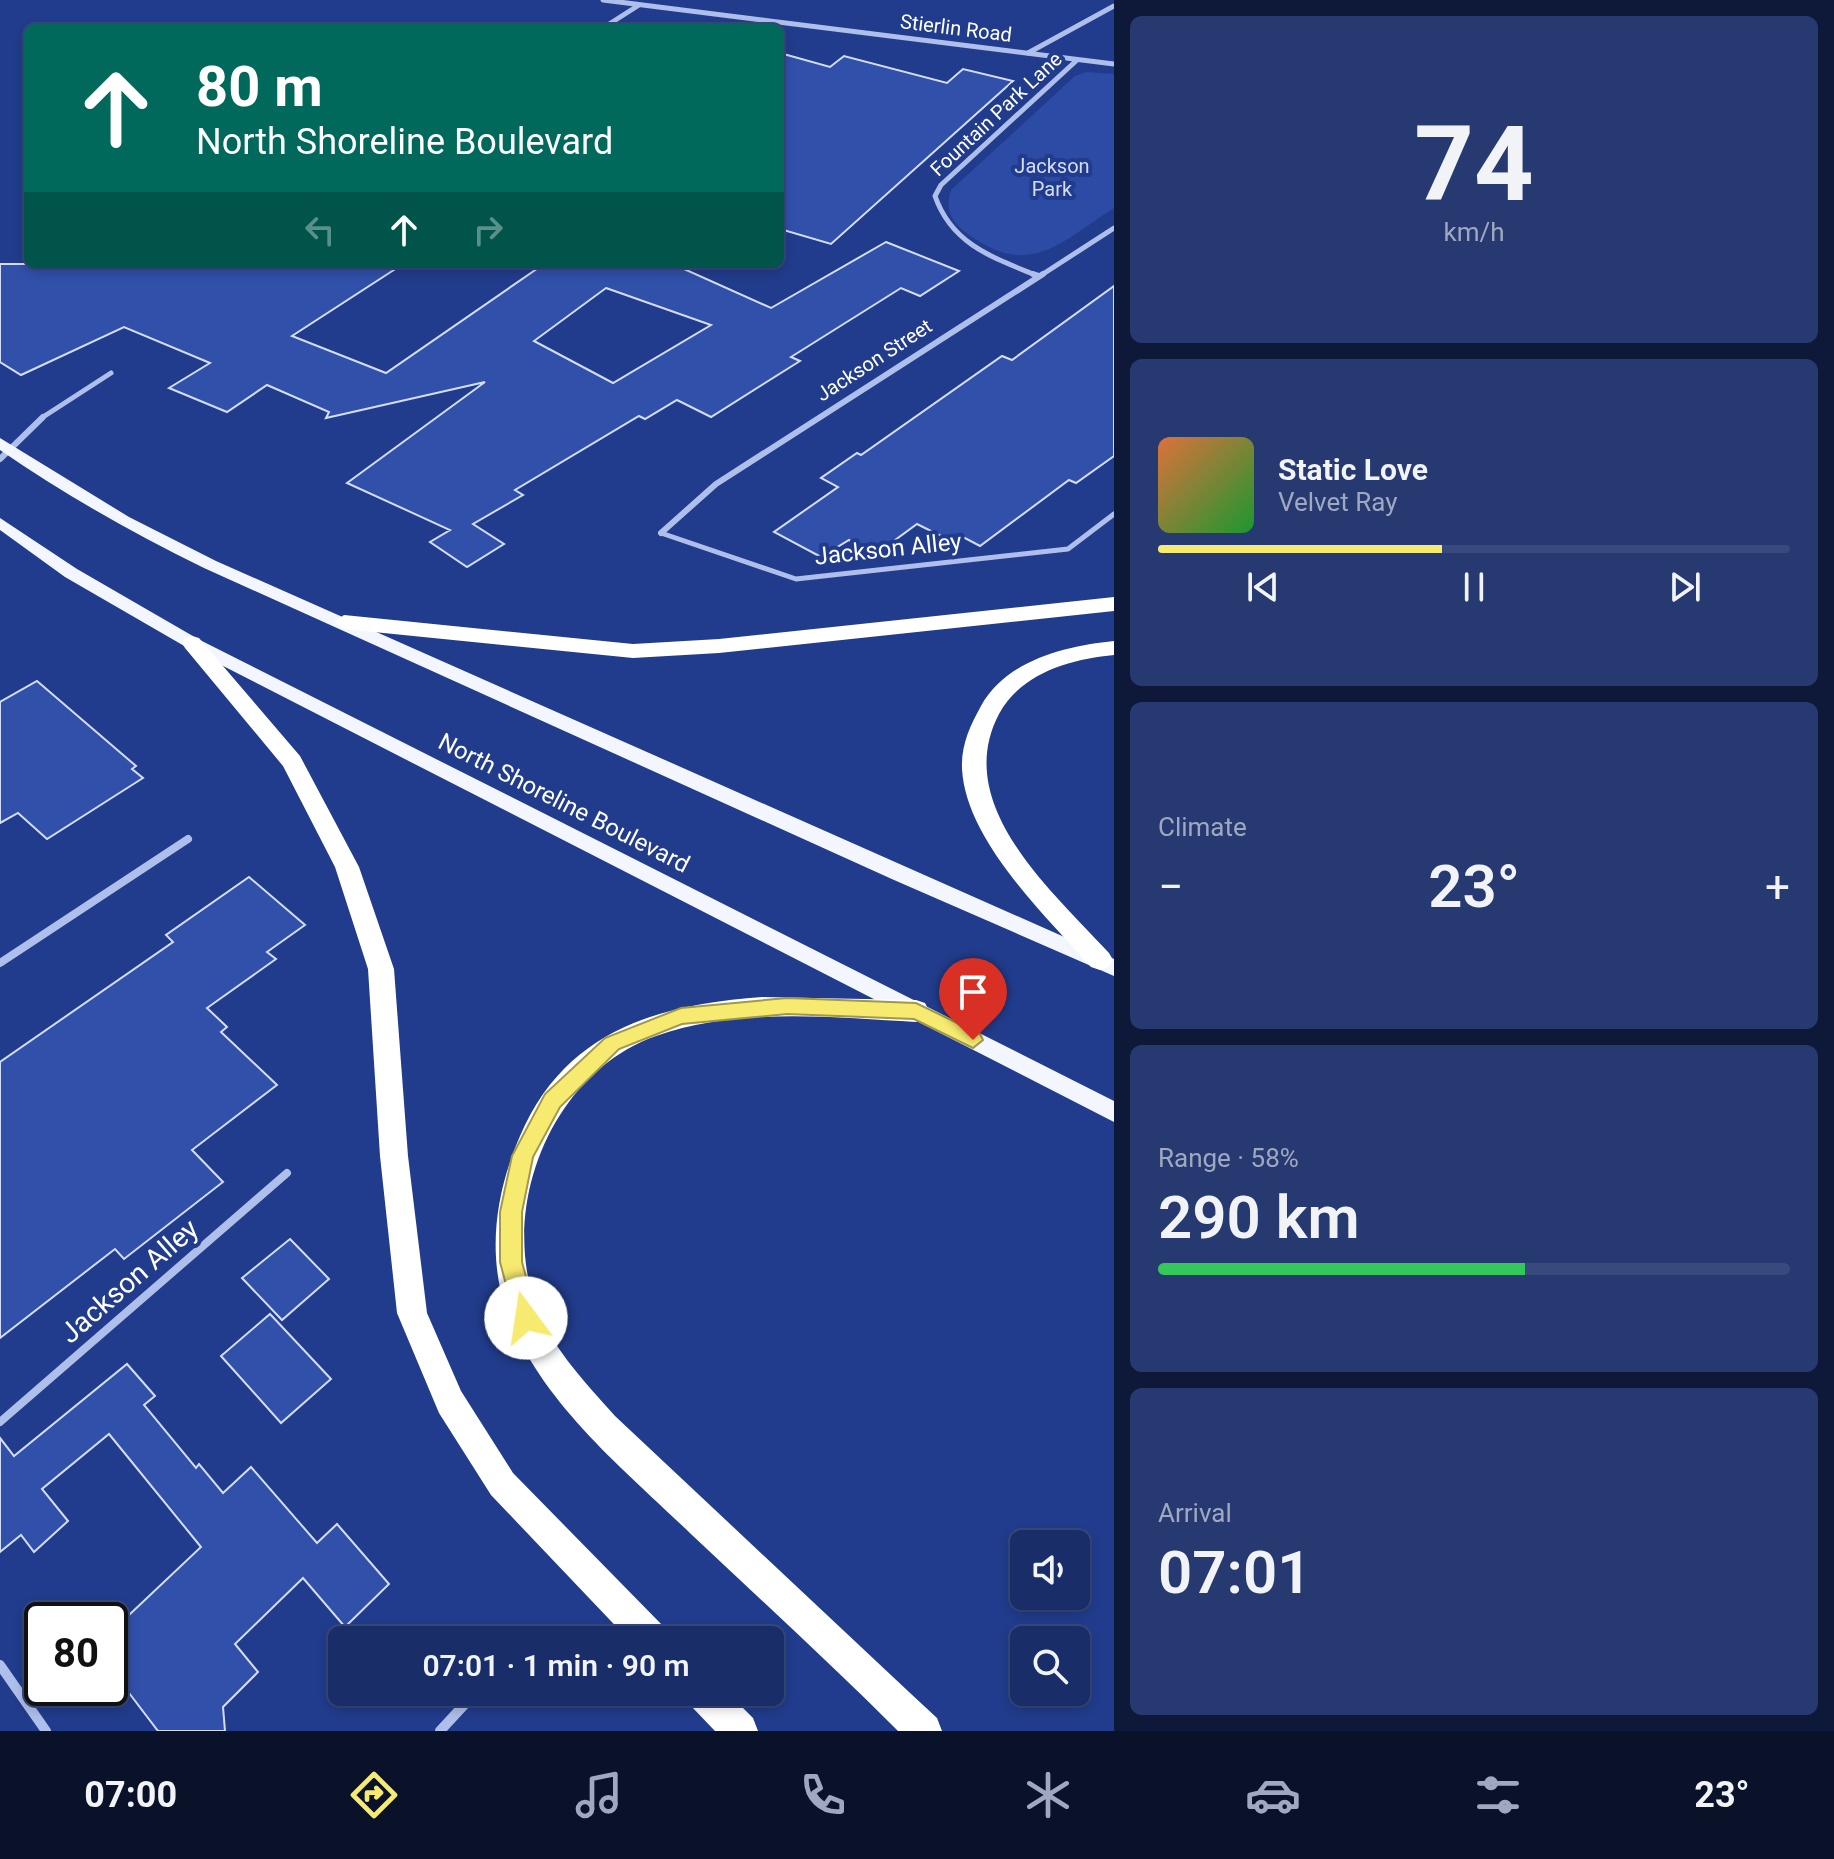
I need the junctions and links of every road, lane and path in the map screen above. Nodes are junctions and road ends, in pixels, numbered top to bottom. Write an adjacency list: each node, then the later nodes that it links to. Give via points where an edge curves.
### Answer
1 (603, 0): 2 (street, Stierlin Road)
2 (639, 4): 4 (street); 5 (street, Stierlin Road)
3 (1114, 6): 5 (street)
4 (609, 24)
5 (1028, 53): 6 (street, Stierlin Road)
6 (1077, 60): 7 (street, Stierlin Road); 9 (street, Fountain Park Lane, via 935,196 950,233)
7 (1114, 64)
8 (1114, 228): 9 (street, Jackson Street)
9 (1039, 276): 15 (street, Jackson Street, via 716,484)
10 (111, 373): 11 (lane)
11 (43, 417): 12 (street)
12 (4, 451): 17 (main road, via 130,526 256,587)
13 (1114, 514): 15 (lane, Jackson Alley, via 1068,549 796,579)
14 (0, 523): 18 (main road, North Shoreline Boulevard, via 71,573)
15 (661, 533)
16 (1114, 604): 17 (highway, via 633,651)
17 (344, 622): 22 (main road)
18 (192, 643): 23 (main road, North Shoreline Boulevard); 27 (highway, via 292,762 347,867 381,969 412,1313 450,1402 502,1484)
19 (1114, 648): 22 (highway, via 1088,649 1010,683 981,719 972,744 974,785 990,825)
20 (188, 839): 21 (street)
21 (0, 963)
22 (1107, 964)
23 (916, 1011): 24 (main road, North Shoreline Boulevard); 31 (highway, via 787,1006 681,1016 612,1044 553,1101 522,1156 511,1212 511,1262 526,1318 592,1418)
24 (1114, 1112)
25 (287, 1173): 26 (lane, Jackson Alley)
26 (0, 1422)
27 (639, 1626)
28 (0, 1665): 32 (street)
29 (463, 1706): 33 (street)
30 (716, 1706): 34 (highway)
31 (923, 1728)
32 (46, 1731)
33 (440, 1731)
34 (740, 1731)

